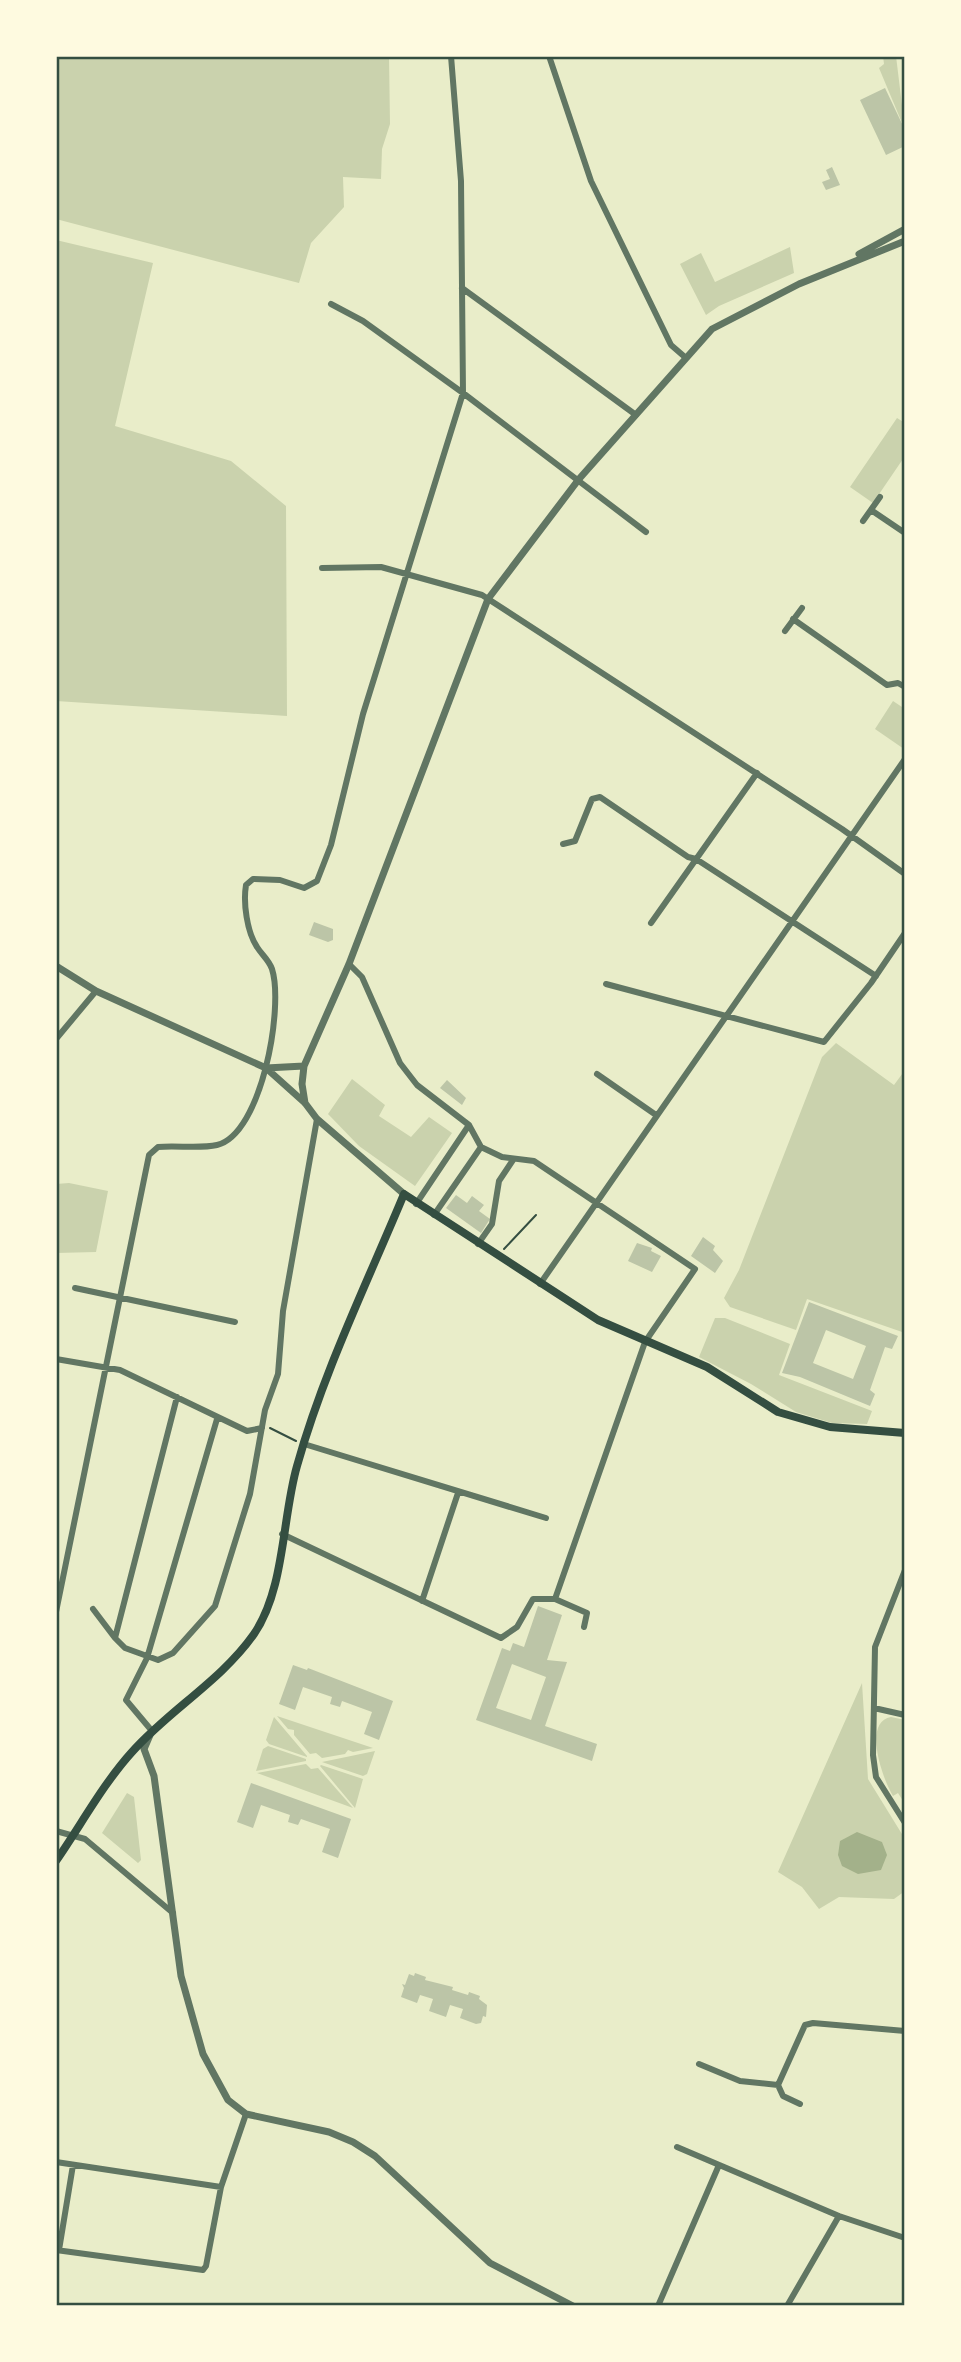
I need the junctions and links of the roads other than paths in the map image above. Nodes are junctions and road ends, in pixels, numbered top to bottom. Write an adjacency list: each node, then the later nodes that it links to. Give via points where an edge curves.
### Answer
1 (451, 56): 6 (street, via 461,181)
2 (549, 56): 8 (street, via 591,181 671,345)
3 (905, 229): 5 (street)
4 (905, 241): 5 (street)
5 (837, 267): 8 (street, via 717,326)
6 (462, 288): 9 (street); 10 (street)
7 (331, 304): 9 (street, via 363,321)
8 (685, 358): 10 (street)
9 (463, 393): 11 (street); 18 (street)
10 (636, 415): 11 (street)
11 (579, 479): 15 (street); 19 (street)
12 (880, 497): 13 (street)
13 (871, 510): 14 (street); 16 (street)
14 (863, 521)
15 (646, 532)
16 (905, 533)
17 (322, 568): 18 (street, via 381,567)
18 (408, 575): 19 (street); 41 (street, via 363,714 331,845 317,881 304,888 280,880 253,879 246,885 244,899 256,946 268,960 275,989)
19 (488, 599): 25 (street); 33 (street)
20 (802, 608): 21 (street)
21 (793, 620): 22 (street); 23 (street, via 887,685 898,682)
22 (785, 631)
23 (905, 687)
24 (905, 759): 26 (street)
25 (757, 773): 26 (street); 28 (street)
26 (851, 836): 29 (street); 30 (street)
27 (563, 844): 28 (street, via 575,841 597,796)
28 (696, 859): 30 (street); 31 (street)
29 (905, 874)
30 (791, 921): 35 (street); 38 (street)
31 (651, 923)
32 (905, 933): 35 (street)
33 (349, 964): 40 (street); 46 (street, via 362,977 400,1063 417,1085)
34 (56, 966): 37 (street)
35 (876, 976): 38 (street, via 824,1042)
36 (606, 984): 38 (street)
37 (96, 991): 39 (street); 41 (street)
38 (726, 1016): 44 (street)
39 (56, 1039)
40 (304, 1066): 41 (street); 43 (street)
41 (266, 1068): 43 (street); 56 (street, via 253,1107 230,1138 217,1144 152,1150)
42 (597, 1074): 44 (street)
43 (305, 1103): 45 (street)
44 (656, 1115): 50 (street)
45 (317, 1119): 49 (street); 63 (street, via 283,1311 278,1374)
46 (468, 1125): 47 (street); 51 (street)
47 (481, 1147): 48 (street); 52 (street)
48 (513, 1160): 50 (street, via 534,1161); 53 (street, via 499,1181 492,1224)
49 (404, 1194): 51 (main road); 65 (main road)
50 (596, 1202): 54 (street); 58 (street, via 695,1269)
51 (416, 1204): 52 (main road)
52 (434, 1215): 53 (main road)
53 (478, 1244): 54 (main road)
54 (540, 1284): 58 (main road)
55 (75, 1288): 56 (street)
56 (118, 1297): 57 (street); 60 (street)
57 (235, 1322)
58 (645, 1342): 64 (main road, via 707,1367 787,1416 840,1429); 71 (street)
59 (56, 1359): 60 (street)
60 (105, 1366): 61 (street); 74 (street)
61 (177, 1397): 62 (street); 76 (street)
62 (218, 1419): 63 (street, via 247,1431); 77 (street)
63 (262, 1428): 77 (street, via 250,1494 215,1606 173,1653 158,1660)
64 (905, 1433)
65 (304, 1444): 66 (street); 68 (main road)
66 (458, 1493): 67 (street); 72 (street)
67 (546, 1518)
68 (282, 1534): 72 (street); 80 (main road, via 274,1587 254,1635 210,1682)
69 (905, 1570): 70 (street)
70 (903, 1582): 78 (street, via 876,1647)
71 (555, 1599): 72 (street, via 533,1599 517,1627 500,1638); 75 (street, via 587,1613)
72 (422, 1601)
73 (93, 1608): 76 (street)
74 (56, 1612)
75 (584, 1627)
76 (116, 1638): 77 (street)
77 (147, 1658): 80 (street, via 126,1700)
78 (874, 1708): 79 (street); 81 (street, via 876,1777)
79 (905, 1715)
80 (152, 1731): 83 (main road, via 131,1753); 85 (street, via 144,1749 154,1776)
81 (905, 1823)
82 (56, 1830): 83 (street)
83 (73, 1836): 84 (main road); 85 (street, via 85,1839)
84 (56, 1861)
85 (173, 1913): 90 (street, via 181,1976 203,2054 228,2100)
86 (905, 2031): 88 (street, via 805,2025)
87 (699, 2064): 88 (street, via 740,2081)
88 (779, 2085): 89 (street, via 783,2096)
89 (800, 2104)
90 (246, 2114): 95 (street); 99 (street, via 330,2132 353,2142 375,2156 490,2263)
91 (677, 2147): 94 (street)
92 (56, 2162): 93 (street)
93 (73, 2165): 95 (street); 98 (street)
94 (719, 2165): 96 (street); 100 (street)
95 (221, 2187): 98 (street, via 203,2270)
96 (839, 2216): 97 (street); 101 (street)
97 (905, 2238)
98 (58, 2250)
99 (573, 2306)
100 (658, 2306)
101 (786, 2306)

